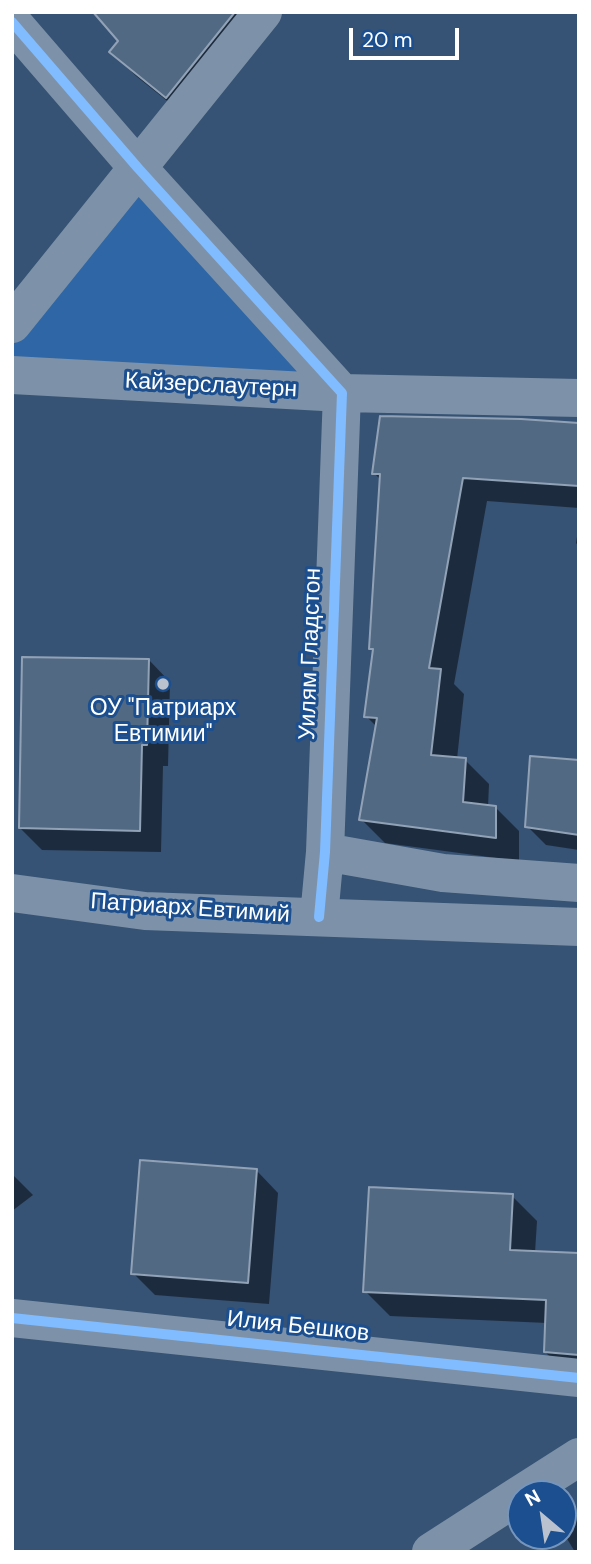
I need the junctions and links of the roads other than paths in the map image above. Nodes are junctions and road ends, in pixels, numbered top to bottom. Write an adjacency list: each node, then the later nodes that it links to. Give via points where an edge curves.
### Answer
1 (263, 12): 3 (street)
2 (12, 22): 3 (street)
3 (138, 168): 4 (street); 6 (street)
4 (12, 324)
5 (12, 375): 6 (street, Кайзерслаутерн)
6 (342, 393): 7 (street, Кайзерслаутерн); 8 (street, Уилям Гладстон)
7 (579, 398)
8 (325, 852): 9 (street, via 443,873); 11 (street, Уилям Гладстон)
9 (579, 883)
10 (12, 893): 11 (street, Патриарх Евтимий, via 145,911)
11 (319, 917): 12 (street, Патриарх Евтимий)
12 (579, 927)
13 (12, 1318): 14 (street, Илия Бешков)
14 (579, 1378)
15 (579, 1457): 16 (street)
16 (543, 1480)
17 (507, 1503): 18 (street)
18 (431, 1552)

